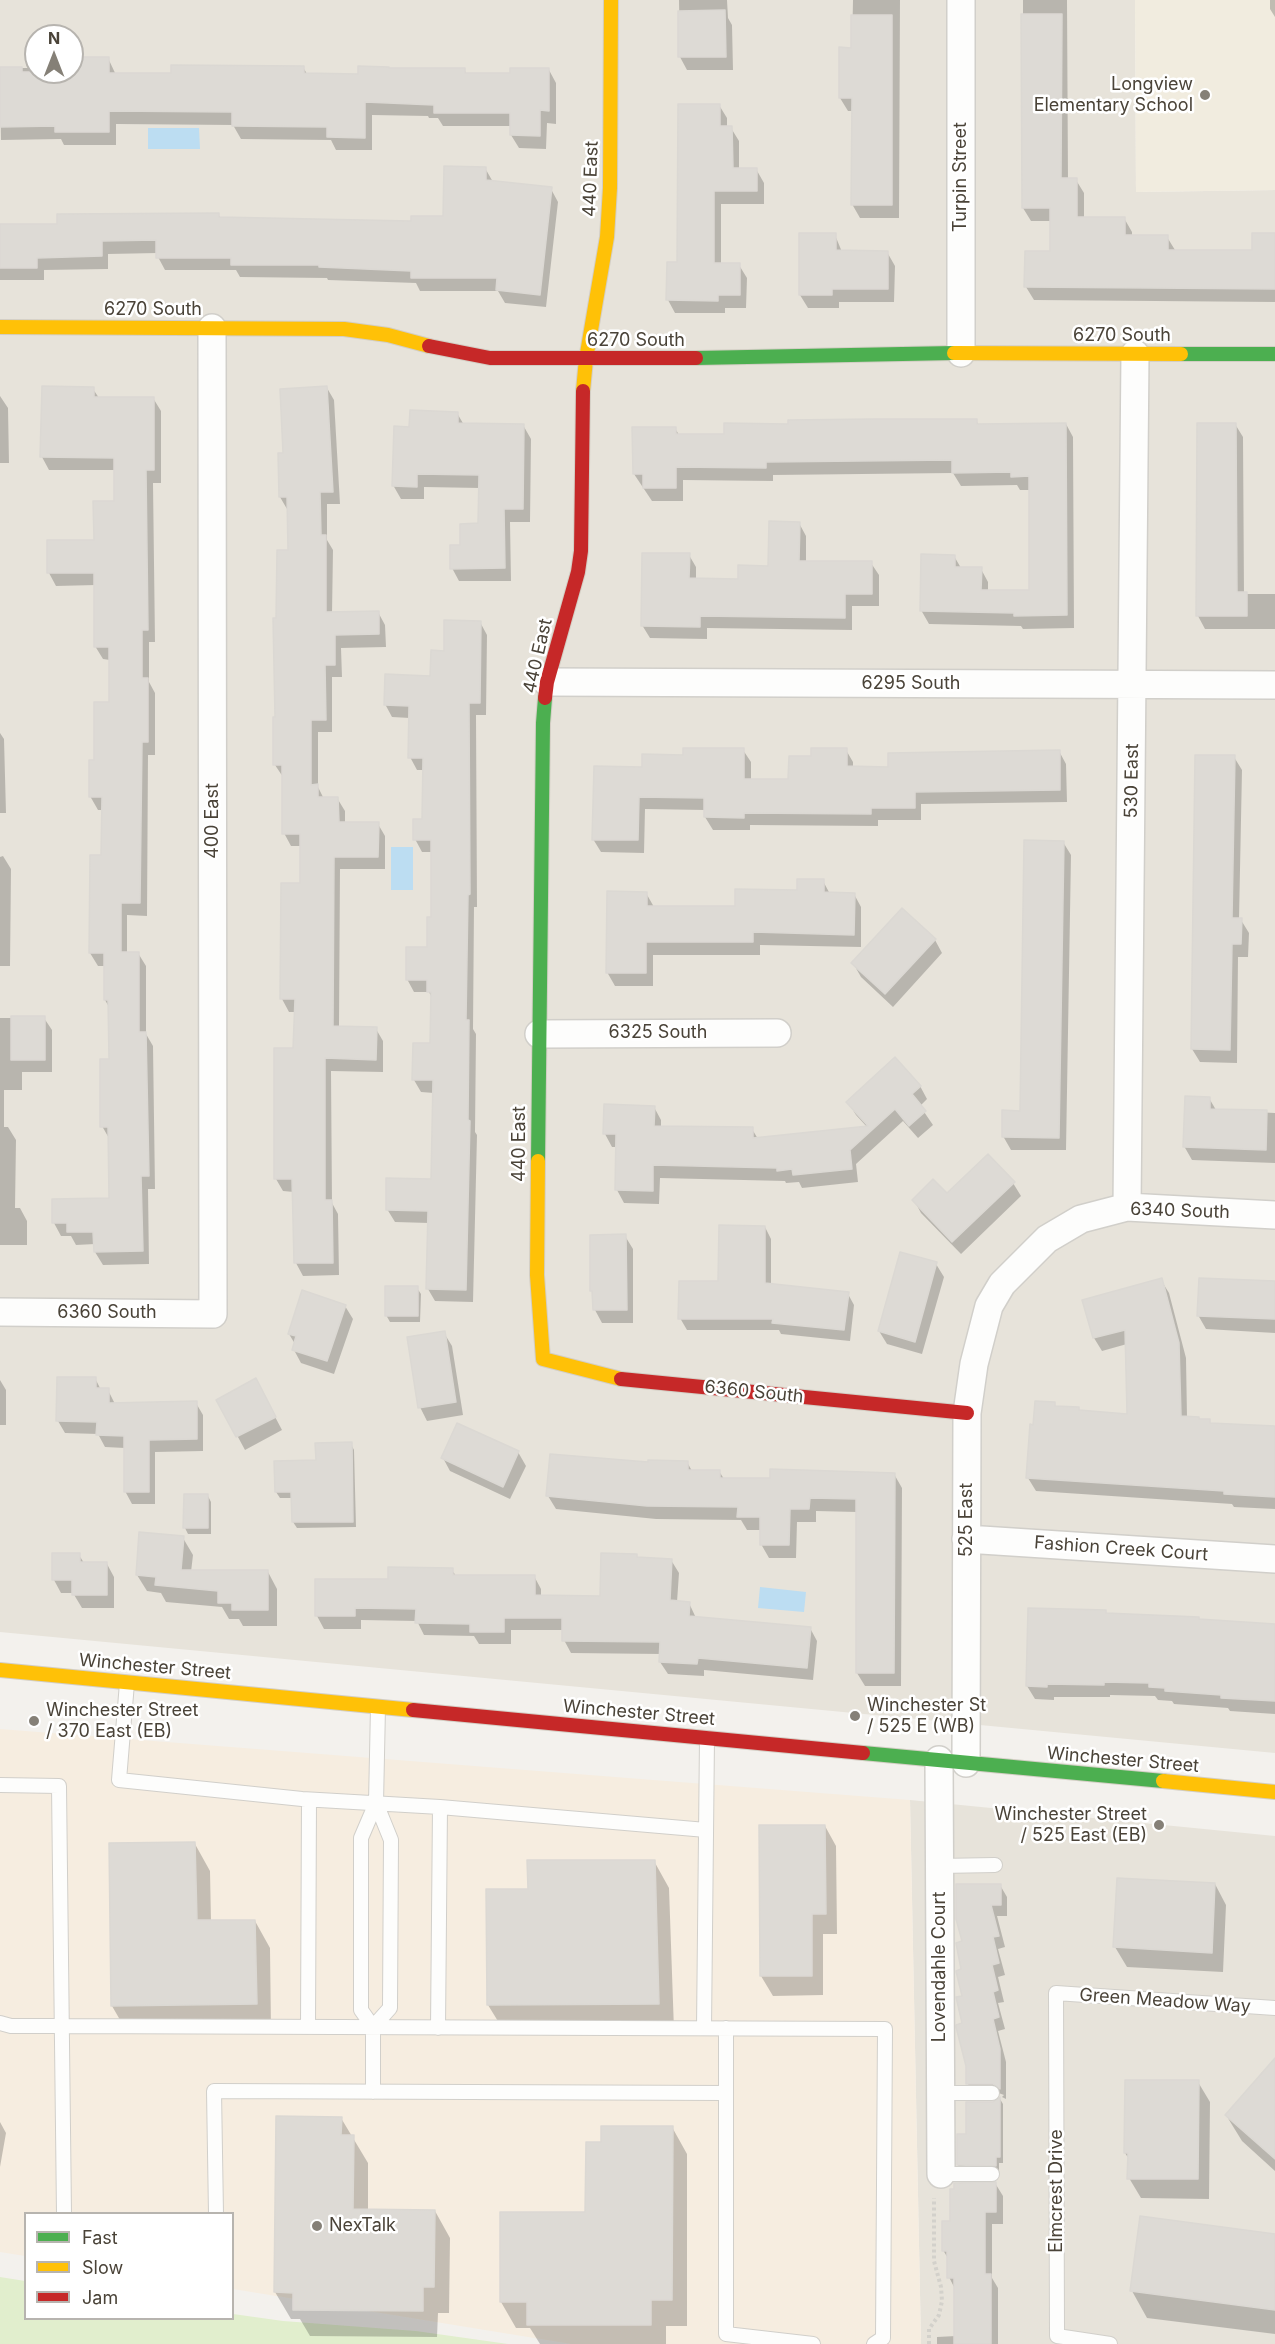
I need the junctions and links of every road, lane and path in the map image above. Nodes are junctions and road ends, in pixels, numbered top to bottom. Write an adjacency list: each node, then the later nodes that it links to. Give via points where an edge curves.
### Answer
1 (611, 0): 8 (street, 440 East, via 607,237)
2 (960, 0): 5 (street, Turpin Street)
3 (0, 327): 4 (street, 6270 South)
4 (212, 328): 8 (street, 6270 South, via 344,329 490,358); 18 (street, 400 East)
5 (960, 353): 6 (street, 6270 South); 8 (street, 6270 South)
6 (1135, 354): 7 (street, 6270 South); 10 (street, 530 East)
7 (1275, 354)
8 (586, 358): 9 (street, 440 East, via 581,552)
9 (547, 682): 10 (street, 6295 South); 13 (street, 440 East, via 541,776)
10 (1133, 685): 11 (street, 6295 South); 14 (street, 530 East)
11 (1275, 685)
12 (777, 1033): 13 (street, 6325 South)
13 (539, 1034): 19 (street, 440 East, via 537,1275)
14 (1127, 1207): 15 (street, 6340 South); 16 (street, 6340 South, via 1081,1219 1047,1239)
15 (1275, 1215)
16 (1002, 1284): 20 (street, 525 East, via 982,1328)
17 (0, 1312): 18 (street, 6360 South)
18 (213, 1314)
19 (543, 1359): 20 (street, 6360 South, via 626,1380)
20 (967, 1413): 21 (street, 525 East)
21 (966, 1539): 22 (street, Fashion Creek Court); 28 (street, 525 East)
22 (1275, 1559)
23 (0, 1670): 24 (street, Winchester Street)
24 (127, 1683): 25 (street, Winchester Street); 31 (lane, via 119,1780)
25 (378, 1707): 26 (street, Winchester Street); 32 (lane)
26 (707, 1738): 27 (street, Winchester Street); 34 (lane)
27 (939, 1760): 28 (street, Winchester Street); 35 (street, Lovendahle Court)
28 (966, 1763): 30 (street, Winchester Street)
29 (0, 1785): 40 (lane, via 59,1786)
30 (1275, 1792)
31 (309, 1800): 32 (lane); 41 (lane)
32 (376, 1803): 33 (lane); 42 (lane, via 361,1838 361,2010); 42 (lane, via 391,1840 390,2008)
33 (440, 1807): 34 (lane); 43 (lane)
34 (706, 1830): 44 (lane)
35 (940, 1866): 36 (lane); 48 (street, Lovendahle Court)
36 (995, 1866)
37 (1056, 1993): 38 (lane, Green Meadow Way); 57 (lane, Elmcrest Drive, via 1057,2336)
38 (1275, 2008)
39 (0, 2023): 40 (lane)
40 (63, 2026): 41 (lane); 52 (lane)
41 (308, 2027): 42 (lane)
42 (373, 2027): 43 (lane); 46 (lane)
43 (438, 2028): 44 (lane)
44 (704, 2028): 45 (lane)
45 (726, 2028): 47 (lane); 55 (lane, via 885,2029 883,2338)
46 (373, 2092): 47 (lane); 53 (lane, via 214,2091)
47 (726, 2093): 54 (lane, via 726,2334)
48 (940, 2093): 49 (lane); 50 (street, Lovendahle Court)
49 (992, 2093)
50 (940, 2174): 51 (lane); 56 (path, via 934,2195 933,2255 942,2301 939,2315 929,2329)
51 (992, 2174)
52 (64, 2212)
53 (216, 2212)
54 (813, 2344)
55 (874, 2344)
56 (929, 2344)
57 (1110, 2344)

